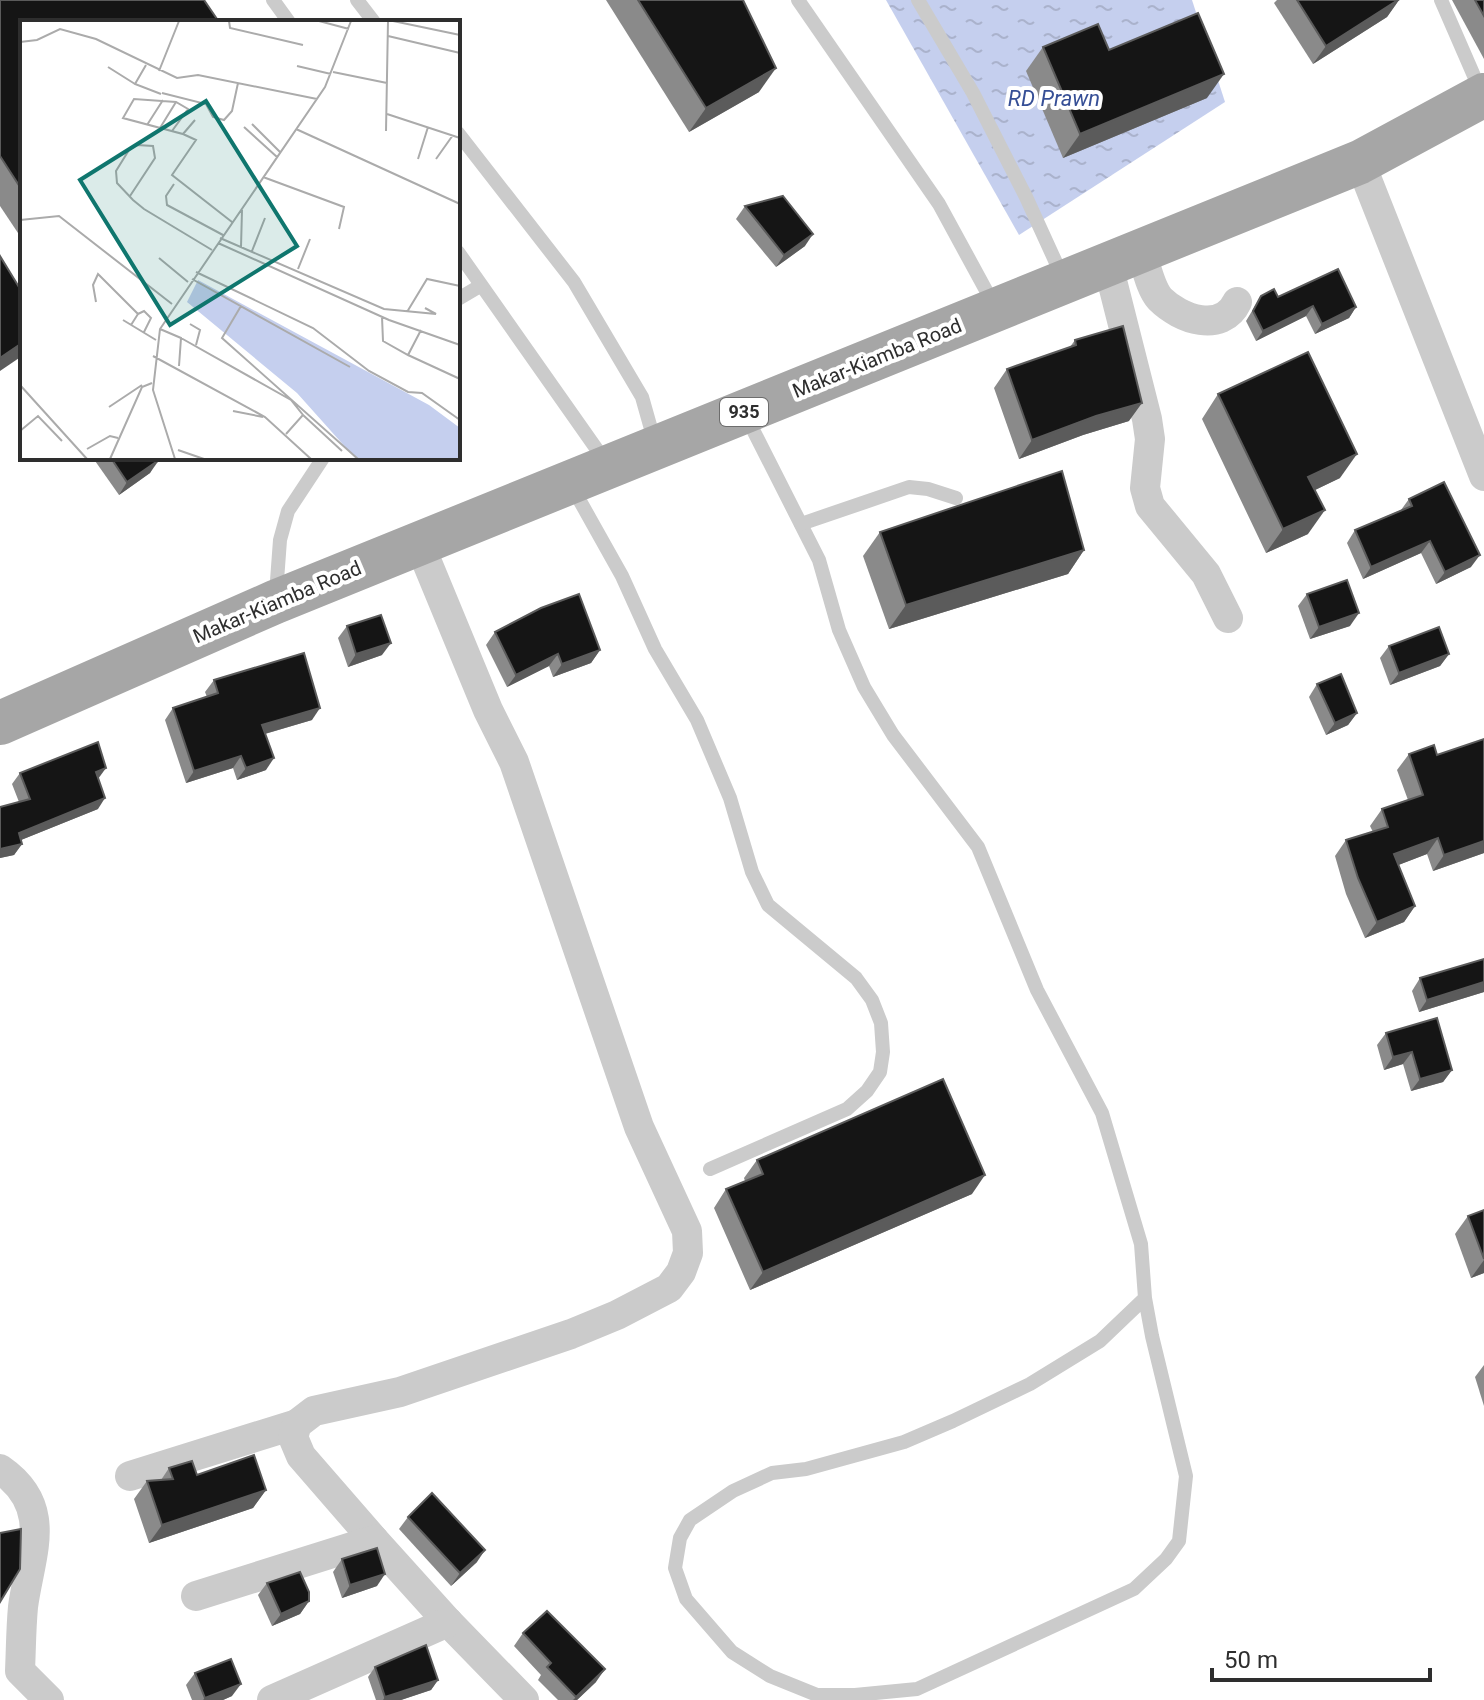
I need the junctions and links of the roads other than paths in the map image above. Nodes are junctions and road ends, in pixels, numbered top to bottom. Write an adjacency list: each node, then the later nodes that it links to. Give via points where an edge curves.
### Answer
1 (273, 0): 6 (lane)
2 (357, 0): 7 (lane)
3 (798, 0): 17 (lane, via 939,204)
4 (918, 0): 13 (lane, via 980,106)
5 (1441, 0): 8 (lane)
6 (288, 20)
7 (372, 20)
8 (1484, 95): 10 (main road, Makar-Kiamba Road / 935)
9 (460, 136): 19 (lane, via 574,282 642,397)
10 (1360, 162): 12 (main road, Makar-Kiamba Road / 935); 22 (street)
11 (460, 255): 14 (lane)
12 (1125, 258): 13 (main road, Makar-Kiamba Road / 935); 16 (street, via 1158,297 1198,320 1220,319); 28 (street, via 1150,439 1145,488 1150,506 1206,574)
13 (1065, 282): 17 (main road, Makar-Kiamba Road / 935)
14 (480, 286): 15 (lane); 21 (lane)
15 (460, 298)
16 (1237, 302)
17 (997, 310): 18 (main road, Makar-Kiamba Road / 935)
18 (743, 412): 19 (main road, Makar-Kiamba Road / 935); 25 (lane)
19 (656, 447): 21 (main road, Makar-Kiamba Road / 935)
20 (322, 460): 27 (lane, via 288,511)
21 (608, 465): 23 (main road, Makar-Kiamba Road / 935)
22 (1484, 476)
23 (569, 482): 26 (main road, Makar-Kiamba Road / 935); 30 (lane, via 697,720 768,905 856,978 881,1023 880,1072 847,1109)
24 (956, 498): 25 (lane, via 909,487)
25 (801, 524): 31 (lane, via 864,687 893,735 978,847 1037,990 1102,1113 1141,1244)
26 (419, 543): 27 (main road, Makar-Kiamba Road / 935); 32 (street, via 514,762 639,1127 687,1231 688,1253 669,1288 617,1315 400,1392 314,1411)
27 (275, 602): 29 (main road, Makar-Kiamba Road / 935)
28 (1228, 618)
29 (0, 723)
30 (710, 1169)
31 (1145, 1298): 31 (lane, via 1100,1341 1030,1384 953,1421 904,1442 772,1473 733,1491 690,1520 680,1538 675,1568 686,1599 732,1652 770,1676 817,1695 855,1695 917,1689 1134,1589 1179,1541 1186,1476)
32 (297, 1424): 34 (street); 35 (street, via 293,1437 301,1456)
33 (0, 1469): 38 (street, via 26,1494 35,1524 33,1565)
34 (130, 1476)
35 (374, 1540): 36 (street); 37 (street)
36 (196, 1596)
37 (448, 1622): 40 (street); 41 (street)
38 (10, 1663): 39 (street)
39 (49, 1700)
40 (272, 1700)
41 (524, 1700)

